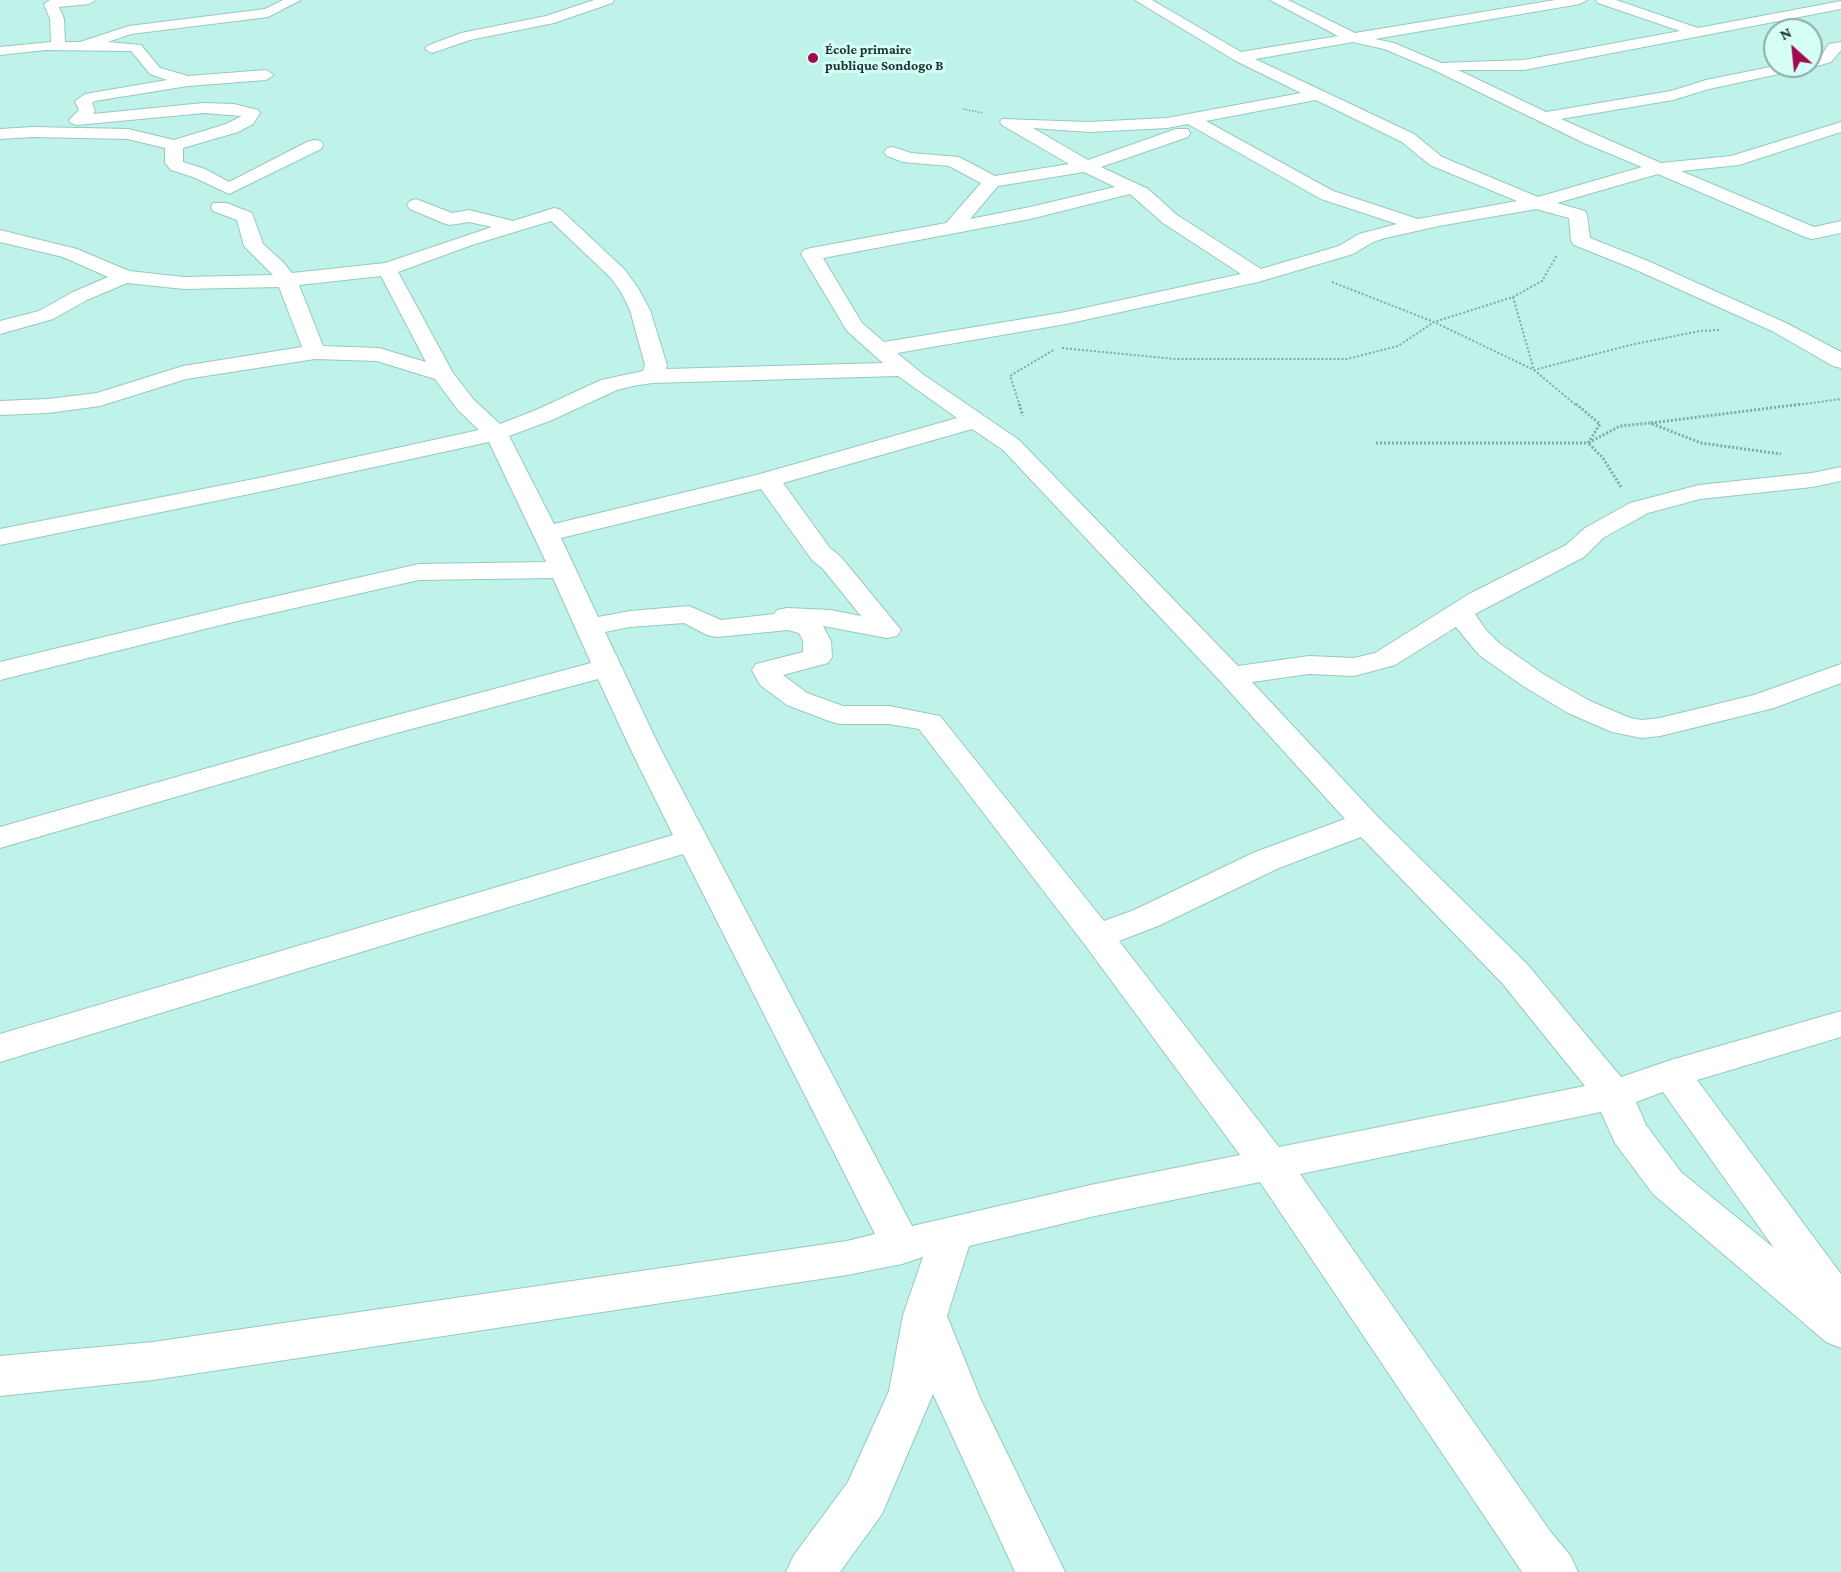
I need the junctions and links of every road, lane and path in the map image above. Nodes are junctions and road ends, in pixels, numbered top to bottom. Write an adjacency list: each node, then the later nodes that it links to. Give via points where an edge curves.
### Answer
1 (89, 0): 8 (street)
2 (294, 0): 16 (street, via 268,13 129,30)
3 (607, 0): 19 (street, via 562,9)
4 (1142, 0): 21 (street)
5 (1306, 0): 9 (street)
6 (1580, 0): 14 (street)
7 (1603, 0): 13 (street)
8 (50, 2): 15 (street, via 57,19)
9 (1282, 3): 14 (street)
10 (1841, 5): 12 (street)
11 (1750, 9): 12 (street)
12 (1768, 17): 13 (street)
13 (1694, 32): 23 (street, via 1524,65)
14 (1353, 38): 21 (street); 23 (street, via 1389,46)
15 (58, 45): 16 (street); 20 (street)
16 (83, 45): 18 (street)
17 (1832, 45): 22 (street)
18 (104, 46): 26 (street, via 136,48 154,71); 28 (street)
19 (432, 49)
20 (0, 51)
21 (1239, 57): 27 (street)
22 (1823, 60)
23 (1439, 67): 29 (street)
24 (1763, 73): 29 (street)
25 (267, 75): 26 (street)
26 (188, 81): 28 (street)
27 (1316, 95): 30 (street); 41 (street, via 1408,138 1436,161)
28 (86, 99): 31 (street, via 83,102 87,111)
29 (1543, 117): 38 (street)
30 (1197, 122): 37 (street); 37 (street, via 1114,127 1003,118); 44 (street, via 1327,195)
31 (76, 126): 33 (street); 34 (street); 34 (street, via 204,108 252,114 232,128)
32 (1841, 127): 38 (street, via 1733,160)
33 (0, 134)
34 (174, 145): 35 (street, via 174,164 228,189)
35 (315, 145)
36 (893, 152): 39 (street, via 916,159 953,161)
37 (1086, 166): 39 (street); 40 (street)
38 (1659, 168): 41 (street); 48 (street)
39 (992, 182): 47 (street)
40 (1134, 188): 47 (street); 54 (street, via 1176,224)
41 (1537, 203): 44 (street); 50 (street, via 1578,215)
42 (416, 205): 45 (street, via 450,219 469,216)
43 (220, 207): 56 (street, via 245,217 254,246)
44 (1417, 225): 52 (street, via 1366,238 1346,250)
45 (514, 226): 53 (street); 67 (street, via 554,214 618,274 640,310 656,365)
46 (1841, 227): 48 (street)
47 (951, 229): 61 (street, via 812,254 854,327)
48 (1812, 233): 51 (street)
49 (6, 240): 55 (street, via 70,253)
50 (1581, 241): 57 (path, via 1563,244 1542,281); 59 (street)
51 (1841, 246)
52 (1292, 268): 54 (street); 58 (path)
53 (387, 269): 56 (street); 66 (street)
54 (1257, 276): 61 (street, via 1066,318)
55 (125, 277): 56 (street, via 184,283); 60 (street, via 46,315)
56 (287, 281): 62 (street)
57 (1513, 297): 58 (path); 65 (path)
58 (1434, 322): 65 (path); 77 (path, via 1398,346 1347,359 1175,358 1057,347 1010,376)
59 (1779, 327): 63 (street); 65 (path, via 1700,332)
60 (0, 328)
61 (880, 349): 64 (street)
62 (315, 352): 66 (street, via 379,355); 69 (street, via 183,373 100,399)
63 (1841, 362)
64 (903, 369): 67 (street); 70 (street)
65 (1534, 370): 73 (path, via 1600,424)
66 (443, 374): 72 (street, via 466,405)
67 (652, 376): 72 (street, via 609,385)
68 (1841, 399): 71 (path)
69 (0, 408)
70 (976, 420): 77 (street, via 1011,445); 78 (street)
71 (1650, 423): 73 (path, via 1620,426); 75 (path, via 1701,443)
72 (496, 433): 80 (street); 81 (street)
73 (1588, 443): 74 (path); 79 (path, via 1603,458 1620,486 1626,505)
74 (1376, 444)
75 (1790, 455)
76 (1841, 474): 79 (street, via 1699,492 1640,508)
77 (1041, 477): 89 (street)
78 (767, 480): 80 (street); 85 (street, via 821,554 887,630 830,618 791,615)
79 (1619, 518): 83 (street, via 1575,551)
80 (546, 534): 82 (street)
81 (0, 537)
82 (563, 570): 84 (street); 87 (street, via 419,572)
83 (1460, 612): 88 (street, via 1476,636 1524,674 1579,707 1623,726 1660,728 1764,702); 89 (street, via 1411,645 1369,664 1290,667)
84 (589, 627): 85 (street, via 689,614 717,629); 86 (street)
85 (742, 627): 93 (street, via 791,621 810,628 817,641 818,657 766,670 770,679 797,699 840,715 889,715 929,722)
86 (608, 667): 91 (street); 92 (street)
87 (0, 671)
88 (1841, 673)
89 (1231, 676): 90 (street)
90 (1366, 824): 93 (street, via 1267,860); 97 (street, via 1515,974)
91 (0, 838)
92 (692, 840): 95 (street); 100 (street)
93 (1097, 937): 98 (street)
94 (1841, 1024): 96 (street)
95 (0, 1048)
96 (1671, 1074): 97 (street); 101 (street)
97 (1614, 1095): 98 (street); 103 (street, via 1629,1132 1667,1183)
98 (1270, 1165): 99 (street, via 1095,1200); 107 (street)
99 (952, 1235): 100 (street); 102 (street)
100 (902, 1247): 104 (street, via 780,1269 153,1361)
101 (1841, 1308)
102 (925, 1315): 105 (street, via 912,1390 870,1487); 106 (street, via 960,1404)
103 (1841, 1329)
104 (0, 1376)
105 (811, 1572)
106 (1040, 1572)
107 (1553, 1572)

